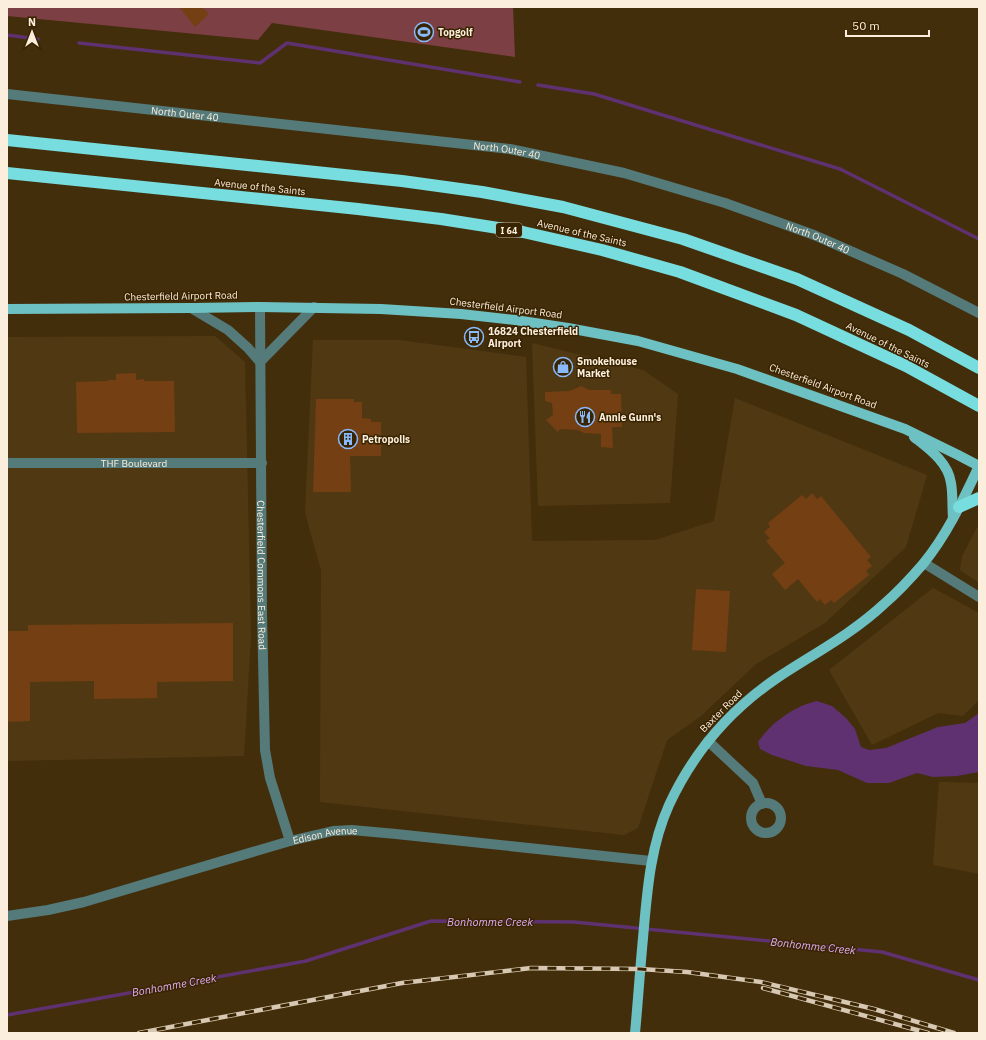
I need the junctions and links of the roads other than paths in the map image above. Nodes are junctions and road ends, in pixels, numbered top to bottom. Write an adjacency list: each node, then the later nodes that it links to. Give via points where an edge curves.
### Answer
1 (7, 94): 8 (street, North Outer 40, via 510,149 624,174 725,203 814,235 903,274)
2 (7, 140): 10 (highway, Avenue of the Saints, via 402,181 563,207 682,238 797,279 909,330)
3 (7, 173): 11 (highway, Avenue of the Saints / I 64, via 441,219 523,232 602,250 680,272 796,315 870,348)
4 (260, 306): 5 (main road, Chesterfield Airport Road); 6 (main road, Chesterfield Airport Road); 9 (street, Chesterfield Commons East Road)
5 (191, 308): 7 (main road, Chesterfield Airport Road); 9 (street, via 228,330)
6 (314, 308): 9 (street); 12 (main road, Chesterfield Airport Road, via 462,314 549,325 638,341 737,369)
7 (7, 309)
8 (979, 314)
9 (260, 362): 14 (street, Chesterfield Commons East Road)
10 (979, 368)
11 (979, 406)
12 (905, 429): 15 (main road, Chesterfield Airport Road); 18 (main road, via 935,454 948,472)
13 (7, 463): 14 (street, THF Boulevard)
14 (262, 463): 23 (street, Chesterfield Commons East Road, via 265,750 270,778)
15 (979, 466): 17 (main road, Baxter Road)
16 (979, 498): 17 (highway)
17 (959, 507): 18 (main road, Baxter Road)
18 (953, 518): 19 (main road, Baxter Road)
19 (924, 563): 20 (street); 21 (main road, Baxter Road, via 863,622 757,693 738,708)
20 (979, 597)
21 (708, 741): 22 (street, via 753,783); 24 (main road, Baxter Road, via 669,805)
22 (762, 804)
23 (290, 841): 24 (street, Edison Avenue, via 333,831 359,831); 25 (street, Edison Avenue, via 84,902)
24 (652, 861): 26 (main road, Baxter Road, via 646,899)
25 (7, 916)
26 (635, 1033)

